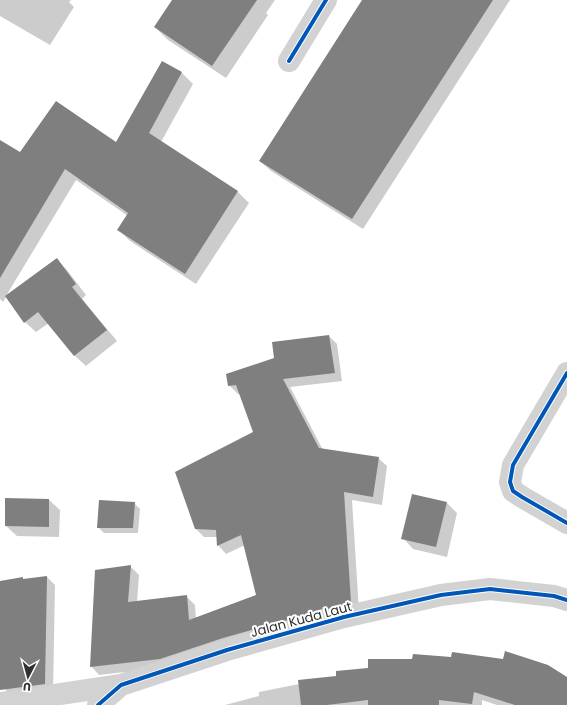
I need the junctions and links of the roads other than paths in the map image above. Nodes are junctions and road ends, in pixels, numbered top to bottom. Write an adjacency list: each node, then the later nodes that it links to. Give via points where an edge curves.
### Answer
1 (326, 0): 2 (street)
2 (289, 61)
3 (567, 373): 4 (street, via 514,465 510,482 513,491 522,498)
4 (567, 523)
5 (567, 600): 6 (street, Jalan Kuda Laut, via 554,596 490,589 441,595 344,617 234,648)
6 (121, 686): 7 (street); 8 (street, Jalan Kuda Laut)
7 (0, 703)
8 (98, 705)

